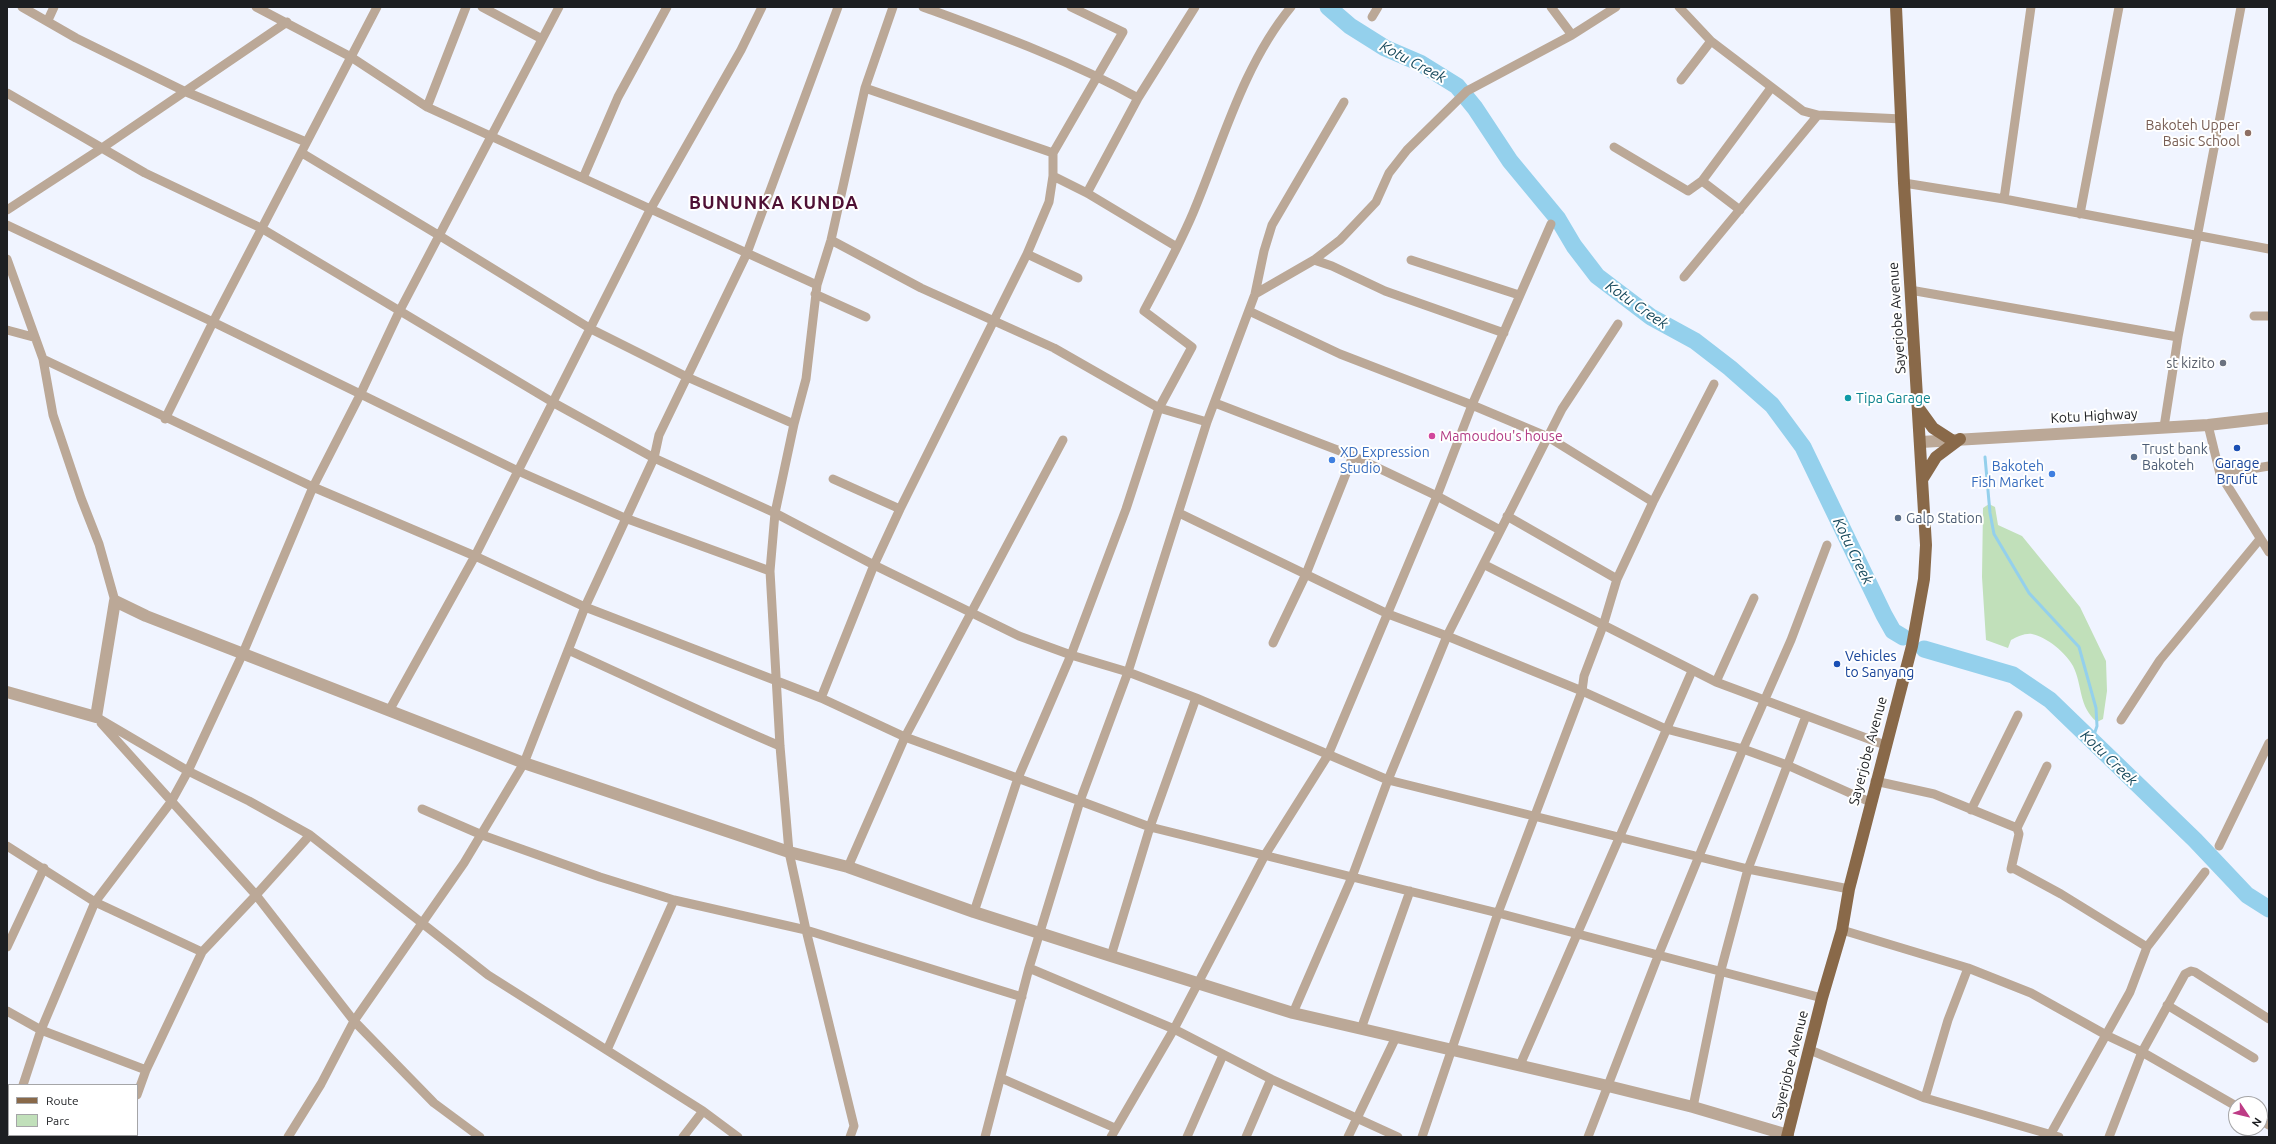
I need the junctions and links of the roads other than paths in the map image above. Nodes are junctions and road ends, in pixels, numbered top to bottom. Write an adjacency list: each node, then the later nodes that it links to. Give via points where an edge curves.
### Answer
1 (22, 7): 26 (street)
2 (54, 7): 26 (street)
3 (256, 7): 27 (street)
4 (377, 7): 31 (street)
5 (466, 7): 40 (street)
6 (482, 7): 29 (street)
7 (559, 7): 29 (street)
8 (667, 7): 50 (street, via 618,97)
9 (762, 7): 56 (street, via 741,50)
10 (838, 7): 67 (street)
11 (893, 7): 34 (street)
12 (924, 7): 32 (street, via 1020,42)
13 (1071, 7): 32 (street, via 1123,32)
14 (1195, 7): 38 (street)
15 (1291, 7): 65 (street, via 1273,28 1263,47)
16 (1378, 7): 25 (street)
17 (1551, 7): 28 (street)
18 (1616, 7): 28 (street)
19 (1679, 7): 30 (street)
20 (1896, 7): 42 (main road, Sayerjobe Avenue)
21 (2031, 7): 54 (street)
22 (2119, 7): 58 (street)
23 (2230, 7): 24 (street)
24 (2240, 8): 63 (street)
25 (1372, 17)
26 (48, 20): 36 (street, via 76,38)
27 (287, 22): 31 (street); 36 (street)
28 (1572, 35): 70 (street, via 1463,94 1396,163 1379,198 1367,213 1340,240)
29 (542, 39): 43 (street)
30 (1711, 42): 33 (street); 35 (street)
31 (351, 56): 40 (street); 44 (street)
32 (1099, 76): 38 (street); 48 (street)
33 (1681, 80)
34 (866, 88): 48 (street); 64 (street)
35 (1771, 88): 41 (street, via 1803,111); 51 (street)
36 (184, 91): 44 (street); 46 (street)
37 (7, 93): 46 (street)
38 (1138, 98): 53 (street)
39 (1344, 102): 76 (street, via 1272,225)
40 (427, 107): 43 (street)
41 (1818, 115): 42 (street); 57 (street)
42 (1902, 119): 52 (main road, Sayerjobe Avenue)
43 (492, 138): 50 (street); 62 (street)
44 (306, 142): 47 (street)
45 (1614, 147): 51 (street, via 1688,191)
46 (102, 148): 55 (street); 61 (street, via 145,173)
47 (302, 153): 61 (street); 62 (street)
48 (1053, 153): 49 (street)
49 (1053, 176): 53 (street); 68 (street, via 1049,202)
50 (583, 178): 56 (street)
51 (1702, 181): 57 (street)
52 (1904, 183): 54 (street); 75 (main road, Sayerjobe Avenue)
53 (1087, 193): 65 (street)
54 (2004, 199): 58 (street)
55 (7, 210)
56 (650, 210): 67 (street); 87 (street)
57 (1740, 210): 72 (street)
58 (2080, 214): 63 (street)
59 (1550, 224): 77 (street)
60 (7, 225): 84 (street)
61 (261, 228): 79 (street); 84 (street)
62 (440, 236): 79 (street); 87 (street)
63 (2198, 237): 66 (street); 90 (street)
64 (830, 240): 74 (street); 83 (street, via 921,288)
65 (1177, 247): 98 (street, via 1144,311 1192,347)
66 (2269, 249)
67 (747, 252): 74 (street); 92 (street)
68 (1027, 254): 73 (street); 83 (street)
69 (7, 259): 89 (street)
70 (1314, 260): 76 (street); 88 (street, via 1385,292)
71 (1411, 260): 77 (street)
72 (1684, 277)
73 (1078, 278)
74 (816, 290): 82 (street); 103 (street, via 806,379)
75 (1910, 290): 90 (street); 99 (main road, Sayerjobe Avenue)
76 (1255, 294): 78 (street)
77 (1519, 295): 88 (street)
78 (1248, 311): 96 (street); 97 (street, via 1340,354)
79 (399, 312): 94 (street); 95 (street)
80 (2254, 316): 81 (street)
81 (2269, 316)
82 (866, 317)
83 (994, 320): 98 (street, via 1054,348); 120 (street)
84 (213, 322): 94 (street); 101 (street)
85 (1618, 324): 106 (street, via 1562,409)
86 (7, 330): 89 (street)
87 (591, 330): 92 (street); 95 (street)
88 (1504, 333): 97 (street)
89 (33, 337): 91 (street)
90 (2178, 337): 105 (street)
91 (43, 359): 101 (street); 136 (street, via 54,415 99,544)
92 (687, 378): 103 (street); 111 (street, via 659,434)
93 (1714, 384): 119 (street)
94 (360, 395): 113 (street); 117 (street)
95 (554, 403): 111 (street); 113 (street)
96 (1215, 403): 102 (street); 110 (street)
97 (1472, 405): 106 (street); 118 (street)
98 (1159, 408): 102 (street); 145 (street, via 1126,510)
99 (1919, 409): 107 (main road, via 1933,428); 109 (main road, Sayerjobe Avenue)
100 (2269, 418): 104 (street, Kotu Highway)
101 (164, 419): 117 (street)
102 (1207, 422): 122 (street)
103 (794, 424): 121 (street)
104 (2208, 425): 105 (street, Kotu Highway); 114 (street)
105 (2164, 427): 107 (street, Kotu Highway)
106 (1548, 437): 119 (street); 123 (street)
107 (1955, 439): 109 (street, Kotu Highway); 115 (main road, via 1936,457)
108 (1063, 440): 138 (street)
109 (1921, 442): 115 (main road, Sayerjobe Avenue)
110 (1353, 456): 118 (street); 133 (street)
111 (654, 458): 121 (street); 124 (street)
112 (2269, 466): 114 (street)
113 (518, 471): 124 (street); 129 (street)
114 (2220, 474): 126 (street)
115 (1923, 478): 163 (main road, Sayerjobe Avenue, via 1926,525 1924,579 1912,646)
116 (832, 479): 120 (street)
117 (313, 488): 129 (street); 144 (street)
118 (1437, 496): 125 (street); 139 (street)
119 (1653, 502): 134 (street)
120 (900, 509): 130 (street)
121 (775, 513): 130 (street); 132 (street)
122 (1179, 513): 133 (street); 146 (street)
123 (1507, 516): 125 (street); 134 (street)
124 (625, 518): 132 (street); 137 (street)
125 (1500, 530): 131 (street)
126 (2260, 539): 128 (street); 159 (street, via 2160,660)
127 (1827, 545): 154 (street, via 1791,640)
128 (2269, 552)
129 (475, 556): 137 (street); 155 (street)
130 (874, 565): 138 (street); 152 (street)
131 (1485, 565): 140 (street); 141 (street)
132 (770, 571): 148 (street)
133 (1306, 574): 139 (street); 142 (street)
134 (1617, 579): 140 (street)
135 (1754, 598): 149 (street)
136 (115, 601): 144 (street, via 146,616); 158 (street)
137 (585, 607): 143 (street); 148 (street)
138 (972, 613): 145 (street, via 1019,636); 161 (street)
139 (1388, 614): 141 (street); 166 (street)
140 (1603, 626): 147 (street); 150 (street, via 1591,654)
141 (1447, 636): 150 (street); 172 (street)
142 (1273, 643)
143 (568, 650): 164 (street); 167 (street)
144 (243, 653): 155 (street); 170 (street)
145 (1071, 655): 146 (street); 171 (street)
146 (1128, 672): 153 (street); 175 (street)
147 (1692, 672): 149 (street); 160 (street)
148 (777, 681): 152 (street); 164 (street)
149 (1716, 682): 154 (street)
150 (1582, 691): 160 (street); 179 (street)
151 (7, 692): 158 (street)
152 (821, 698): 161 (street)
153 (1196, 698): 166 (street); 180 (street)
154 (1764, 701): 157 (street); 165 (street)
155 (390, 709): 167 (street)
156 (2018, 715): 178 (street)
157 (1806, 716): 163 (street); 168 (street)
158 (96, 717): 170 (street); 174 (street)
159 (2121, 720)
160 (1666, 729): 165 (street); 184 (street)
161 (905, 737): 171 (street); 190 (street)
162 (2269, 743): 186 (street)
163 (1885, 745): 173 (main road, Sayerjobe Avenue)
164 (780, 746): 187 (street)
165 (1743, 749): 168 (street); 189 (street)
166 (1328, 756): 172 (street); 188 (street)
167 (524, 763): 183 (street); 187 (street)
168 (1787, 765): 176 (street); 192 (street)
169 (2047, 766): 181 (street)
170 (188, 771): 174 (street); 182 (street)
171 (1018, 778): 175 (street); 200 (street)
172 (1388, 780): 179 (street); 194 (street)
173 (1875, 781): 176 (main road, Sayerjobe Avenue); 178 (street, via 1934,794)
174 (171, 802): 197 (street); 199 (street)
175 (1080, 802): 180 (street); 205 (street)
176 (1870, 802): 195 (main road, Sayerjobe Avenue)
177 (422, 809): 183 (street)
178 (1971, 810): 181 (street)
179 (1535, 816): 184 (street); 201 (street)
180 (1150, 827): 188 (street); 210 (street)
181 (2017, 828): 208 (street, via 2020,834 2011,869 2061,894)
182 (310, 835): 197 (street); 202 (street)
183 (482, 835): 198 (street); 202 (street)
184 (1621, 838): 189 (street); 206 (street)
185 (7, 846): 191 (street)
186 (2218, 846)
187 (789, 852): 190 (street); 203 (street)
188 (1265, 854): 194 (street); 215 (street)
189 (1700, 857): 192 (street); 211 (street)
190 (848, 867): 200 (street)
191 (44, 868): 199 (street); 207 (street)
192 (1748, 869): 195 (street); 214 (street)
193 (2205, 872): 208 (street)
194 (1352, 877): 196 (street); 220 (street)
195 (1848, 890): 204 (main road, Sayerjobe Avenue)
196 (1410, 891): 201 (street); 224 (street)
197 (256, 896): 209 (street); 222 (street)
198 (674, 900): 203 (street); 228 (street)
199 (95, 902): 209 (street); 225 (street)
200 (974, 912): 205 (street)
201 (1498, 913): 206 (street); 229 (street)
202 (424, 924): 222 (street); 228 (street, via 488,975)
203 (806, 930): 216 (street); 255 (street, via 854,1126)
204 (1842, 930): 213 (street); 217 (main road, Sayerjobe Avenue)
205 (1040, 934): 210 (street); 212 (street)
206 (1578, 935): 211 (street); 234 (street)
207 (7, 947)
208 (2147, 947): 226 (street, via 2130,992)
209 (202, 952): 235 (street)
210 (1111, 956): 215 (street)
211 (1658, 956): 214 (street); 239 (street)
212 (1029, 968): 216 (street); 223 (street)
213 (1968, 968): 226 (street, via 2030,993); 241 (street, via 1948,1020)
214 (1721, 970): 217 (street); 243 (street)
215 (1198, 982): 220 (street); 223 (street)
216 (1022, 997): 236 (street)
217 (1822, 998): 230 (main road, Sayerjobe Avenue)
218 (2167, 1005): 221 (street, via 2185,974 2191,971); 231 (street); 233 (street)
219 (7, 1011): 225 (street)
220 (1293, 1013): 224 (street)
221 (2269, 1019)
222 (354, 1021): 251 (street, via 321,1084); 252 (street, via 434,1103)
223 (1174, 1029): 232 (street); 247 (street)
224 (1361, 1029): 227 (street)
225 (41, 1030): 235 (street); 238 (street)
226 (2108, 1036): 231 (street); 250 (street)
227 (1396, 1037): 229 (street); 245 (street)
228 (607, 1050): 244 (street)
229 (1453, 1050): 234 (street); 262 (street)
230 (1810, 1050): 241 (street); 249 (main road, Sayerjobe Avenue)
231 (2142, 1052): 242 (street); 264 (street)
232 (1223, 1055): 237 (street); 258 (street)
233 (2254, 1058)
234 (1520, 1065): 239 (street)
235 (146, 1070): 240 (street)
236 (1001, 1078): 247 (street); 256 (street)
237 (1271, 1079): 245 (street); 259 (street)
238 (23, 1084)
239 (1608, 1086): 243 (street); 263 (street)
240 (138, 1092)
241 (1925, 1098): 250 (street)
242 (2228, 1101)
243 (1693, 1107): 249 (street)
244 (703, 1111): 253 (street); 254 (street)
245 (1356, 1118): 260 (street); 261 (street)
246 (8, 1128): 248 (street)
247 (1116, 1128): 257 (street)
248 (7, 1136)
249 (1791, 1136)
250 (2053, 1136)
251 (288, 1137)
252 (480, 1137)
253 (683, 1137)
254 (738, 1137)
255 (850, 1137)
256 (985, 1137)
257 (1111, 1137)
258 (1187, 1137)
259 (1246, 1137)
260 (1348, 1137)
261 (1398, 1137)
262 (1422, 1137)
263 (1588, 1137)
264 (2109, 1137)

